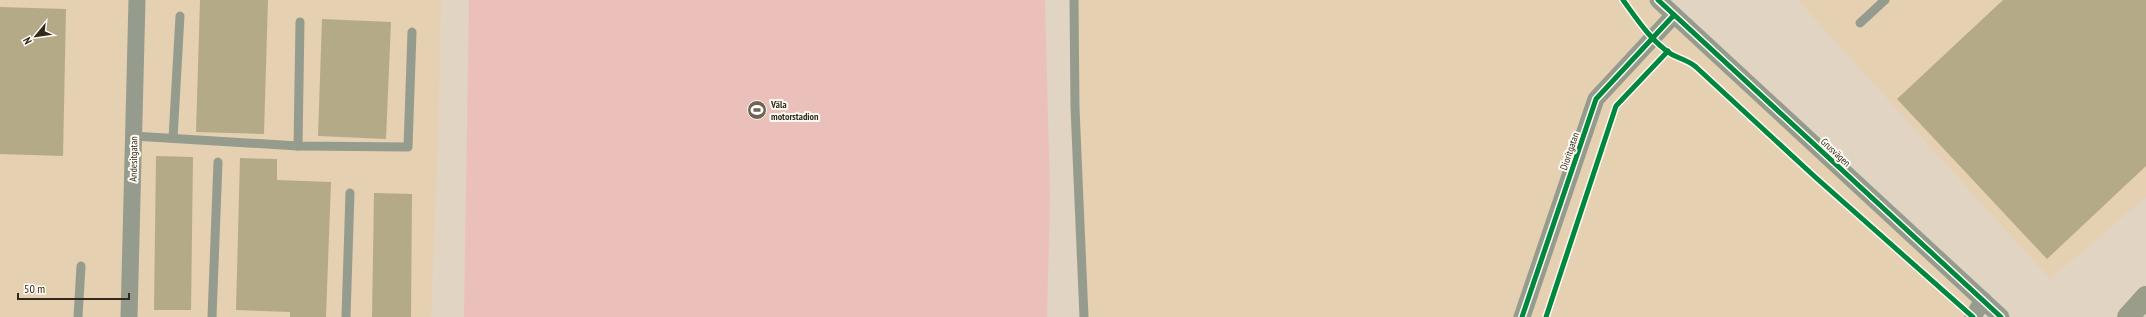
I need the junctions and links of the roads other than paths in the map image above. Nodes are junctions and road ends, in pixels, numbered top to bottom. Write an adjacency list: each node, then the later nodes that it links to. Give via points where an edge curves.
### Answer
1 (136, 0): 10 (street, Andesitgatan)
2 (1074, 0): 22 (lane, via 1075,108)
3 (1658, 0): 5 (street, Grusvägen)
4 (1885, 0): 8 (lane)
5 (1674, 15): 17 (street, Grusvägen); 23 (street, Dioritgatan, via 1596,100)
6 (180, 16): 11 (lane)
7 (300, 22): 12 (lane)
8 (1860, 23)
9 (412, 32): 12 (lane, via 408,147)
10 (133, 136): 11 (lane); 19 (street, Andesitgatan)
11 (173, 138): 12 (lane)
12 (298, 146)
13 (218, 162): 20 (lane)
14 (350, 193): 21 (lane)
15 (81, 266): 18 (lane)
16 (2146, 297): 26 (main road)
17 (1983, 300): 24 (street); 25 (street, Grusvägen)
18 (78, 317)
19 (129, 317)
20 (212, 317)
21 (346, 317)
22 (1084, 317)
23 (1522, 317)
24 (1973, 317)
25 (2001, 317)
26 (2128, 317)

